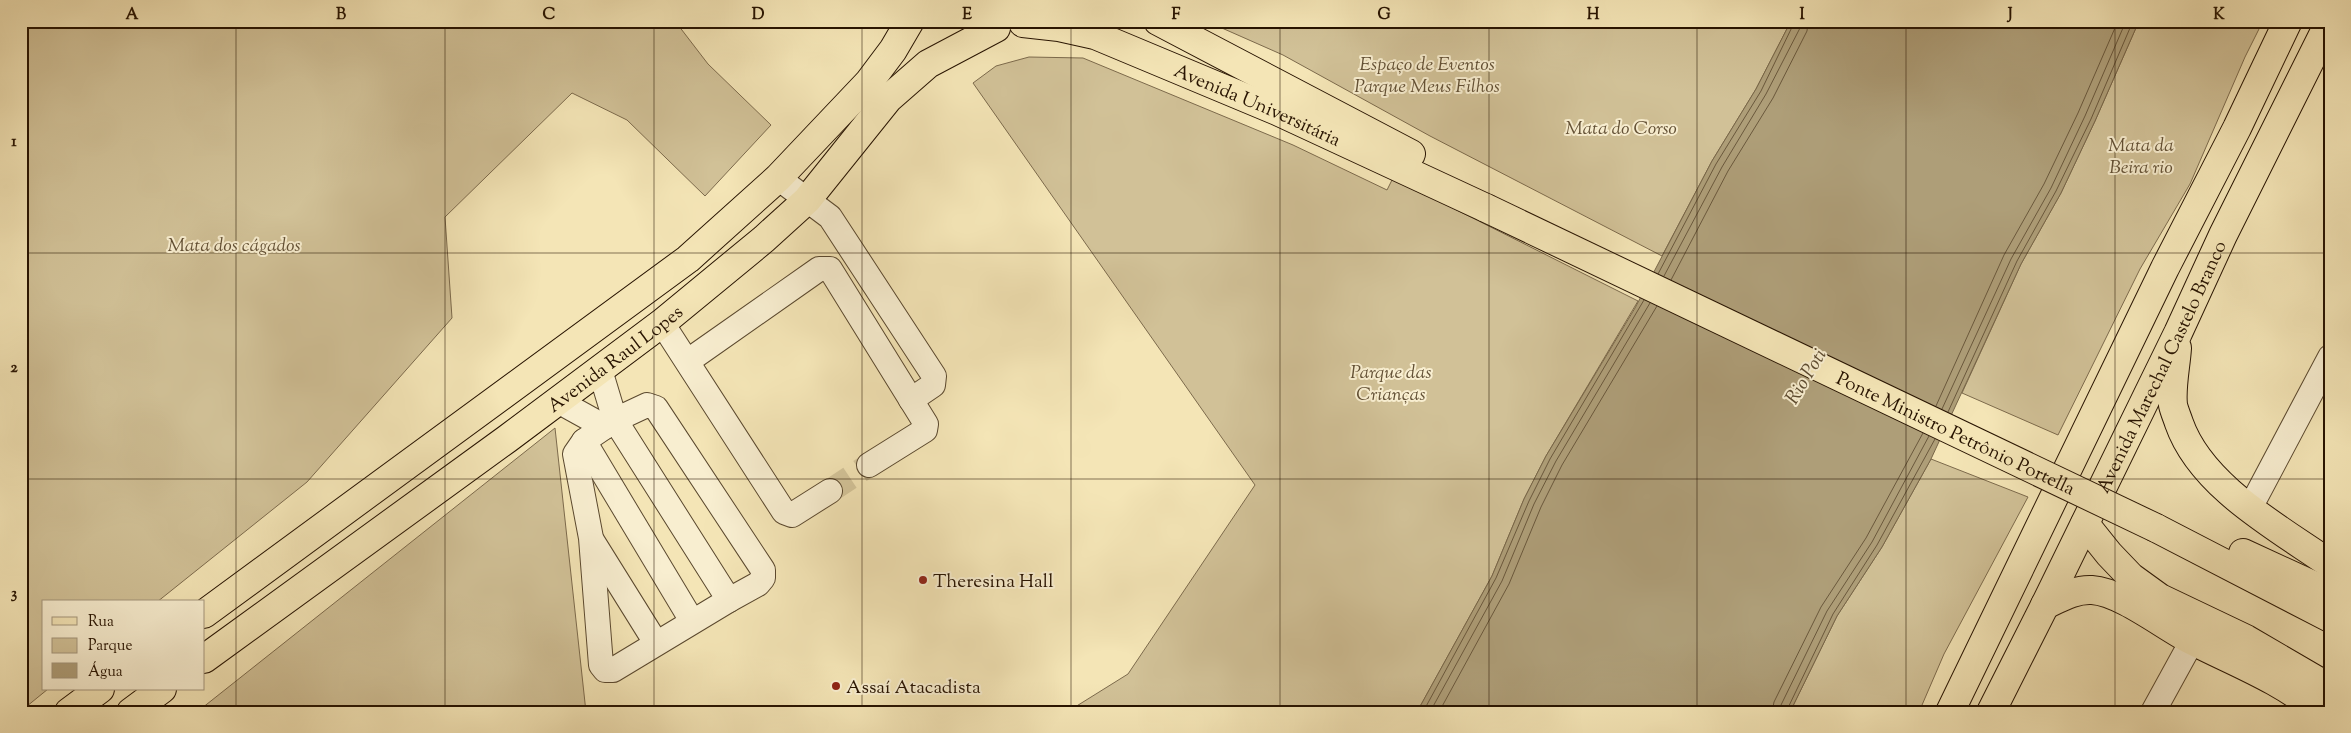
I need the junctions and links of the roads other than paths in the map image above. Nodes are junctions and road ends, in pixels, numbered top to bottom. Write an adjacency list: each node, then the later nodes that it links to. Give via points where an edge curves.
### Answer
1 (891, 21): 10 (main road, via 882,44)
2 (910, 21): 10 (main road, Avenida Raul Lopes, via 869,82)
3 (1158, 21): 9 (main road, Avenida Universitária)
4 (1178, 21): 9 (main road)
5 (2288, 21): 11 (main road, Avenida Marechal Castelo Branco)
6 (2330, 21): 12 (main road, Avenida Marechal Castelo Branco)
7 (1025, 22): 8 (main road, Avenida Universitária); 15 (main road, Avenida Universitária, via 1095,35)
8 (984, 24): 14 (main road, Avenida Raul Lopes, via 928,64 888,99)
9 (1202, 44): 15 (main road, Avenida Universitária)
10 (841, 110): 13 (main road, Avenida Raul Lopes)
11 (2237, 128): 12 (main road); 43 (main road, Avenida Marechal Castelo Branco, via 2165,268)
12 (2271, 140): 17 (main road, Avenida Marechal Castelo Branco)
13 (778, 178): 14 (street); 25 (main road, Avenida Raul Lopes, via 688,259)
14 (807, 200): 16 (main road, Avenida Raul Lopes); 21 (street, via 830,217 934,376 933,385)
15 (1489, 203): 30 (main road, Ponte Ministro Petrônio Portella)
16 (662, 323): 19 (street); 20 (main road, Avenida Raul Lopes)
17 (2178, 333): 29 (main road, via 2173,405 2183,433 2196,456 2217,480); 31 (main road, Avenida Marechal Castelo Branco)
18 (2330, 356): 29 (street)
19 (688, 361): 21 (street, via 819,269 830,269); 27 (street, via 784,512 792,515)
20 (600, 370): 22 (main road, Avenida Raul Lopes); 23 (street)
21 (912, 400): 26 (street, via 926,424 925,430)
22 (558, 401): 23 (street); 28 (main road, Avenida Raul Lopes)
23 (610, 424): 24 (street); 35 (street); 35 (street, via 646,405 656,408 763,570 763,578 758,584)
24 (584, 441): 32 (street, via 575,454); 39 (street)
25 (411, 463): 28 (main road, via 404,482 408,494); 37 (main road, Avenida Raul Lopes)
26 (870, 465)
27 (830, 491)
28 (417, 504): 42 (main road, Avenida Raul Lopes)
29 (2250, 508): 33 (main road)
30 (2158, 521): 34 (main road); 38 (main road)
31 (2085, 524): 36 (main road, Avenida Marechal Castelo Branco); 45 (main road, via 2131,577 2160,598 2246,639)
32 (591, 538): 41 (street); 41 (street, via 601,665 605,670 613,670)
33 (2330, 564)
34 (2330, 593)
35 (729, 600): 39 (street)
36 (2046, 605): 40 (main road, via 2074,591 2110,593); 44 (main road, Avenida Marechal Castelo Branco)
37 (205, 613)
38 (2330, 618)
39 (692, 621): 41 (street)
40 (2192, 641): 52 (street); 53 (main road, via 2252,669 2307,701)
41 (656, 643)
42 (205, 658)
43 (1975, 662): 44 (main road); 50 (main road, Avenida Marechal Castelo Branco)
44 (2007, 679): 51 (main road, Avenida Marechal Castelo Branco)
45 (2330, 688)
46 (99, 690): 48 (main road)
47 (161, 690): 49 (main road)
48 (69, 712)
49 (131, 712)
50 (1950, 712)
51 (1990, 712)
52 (2153, 712)
53 (2319, 712)

